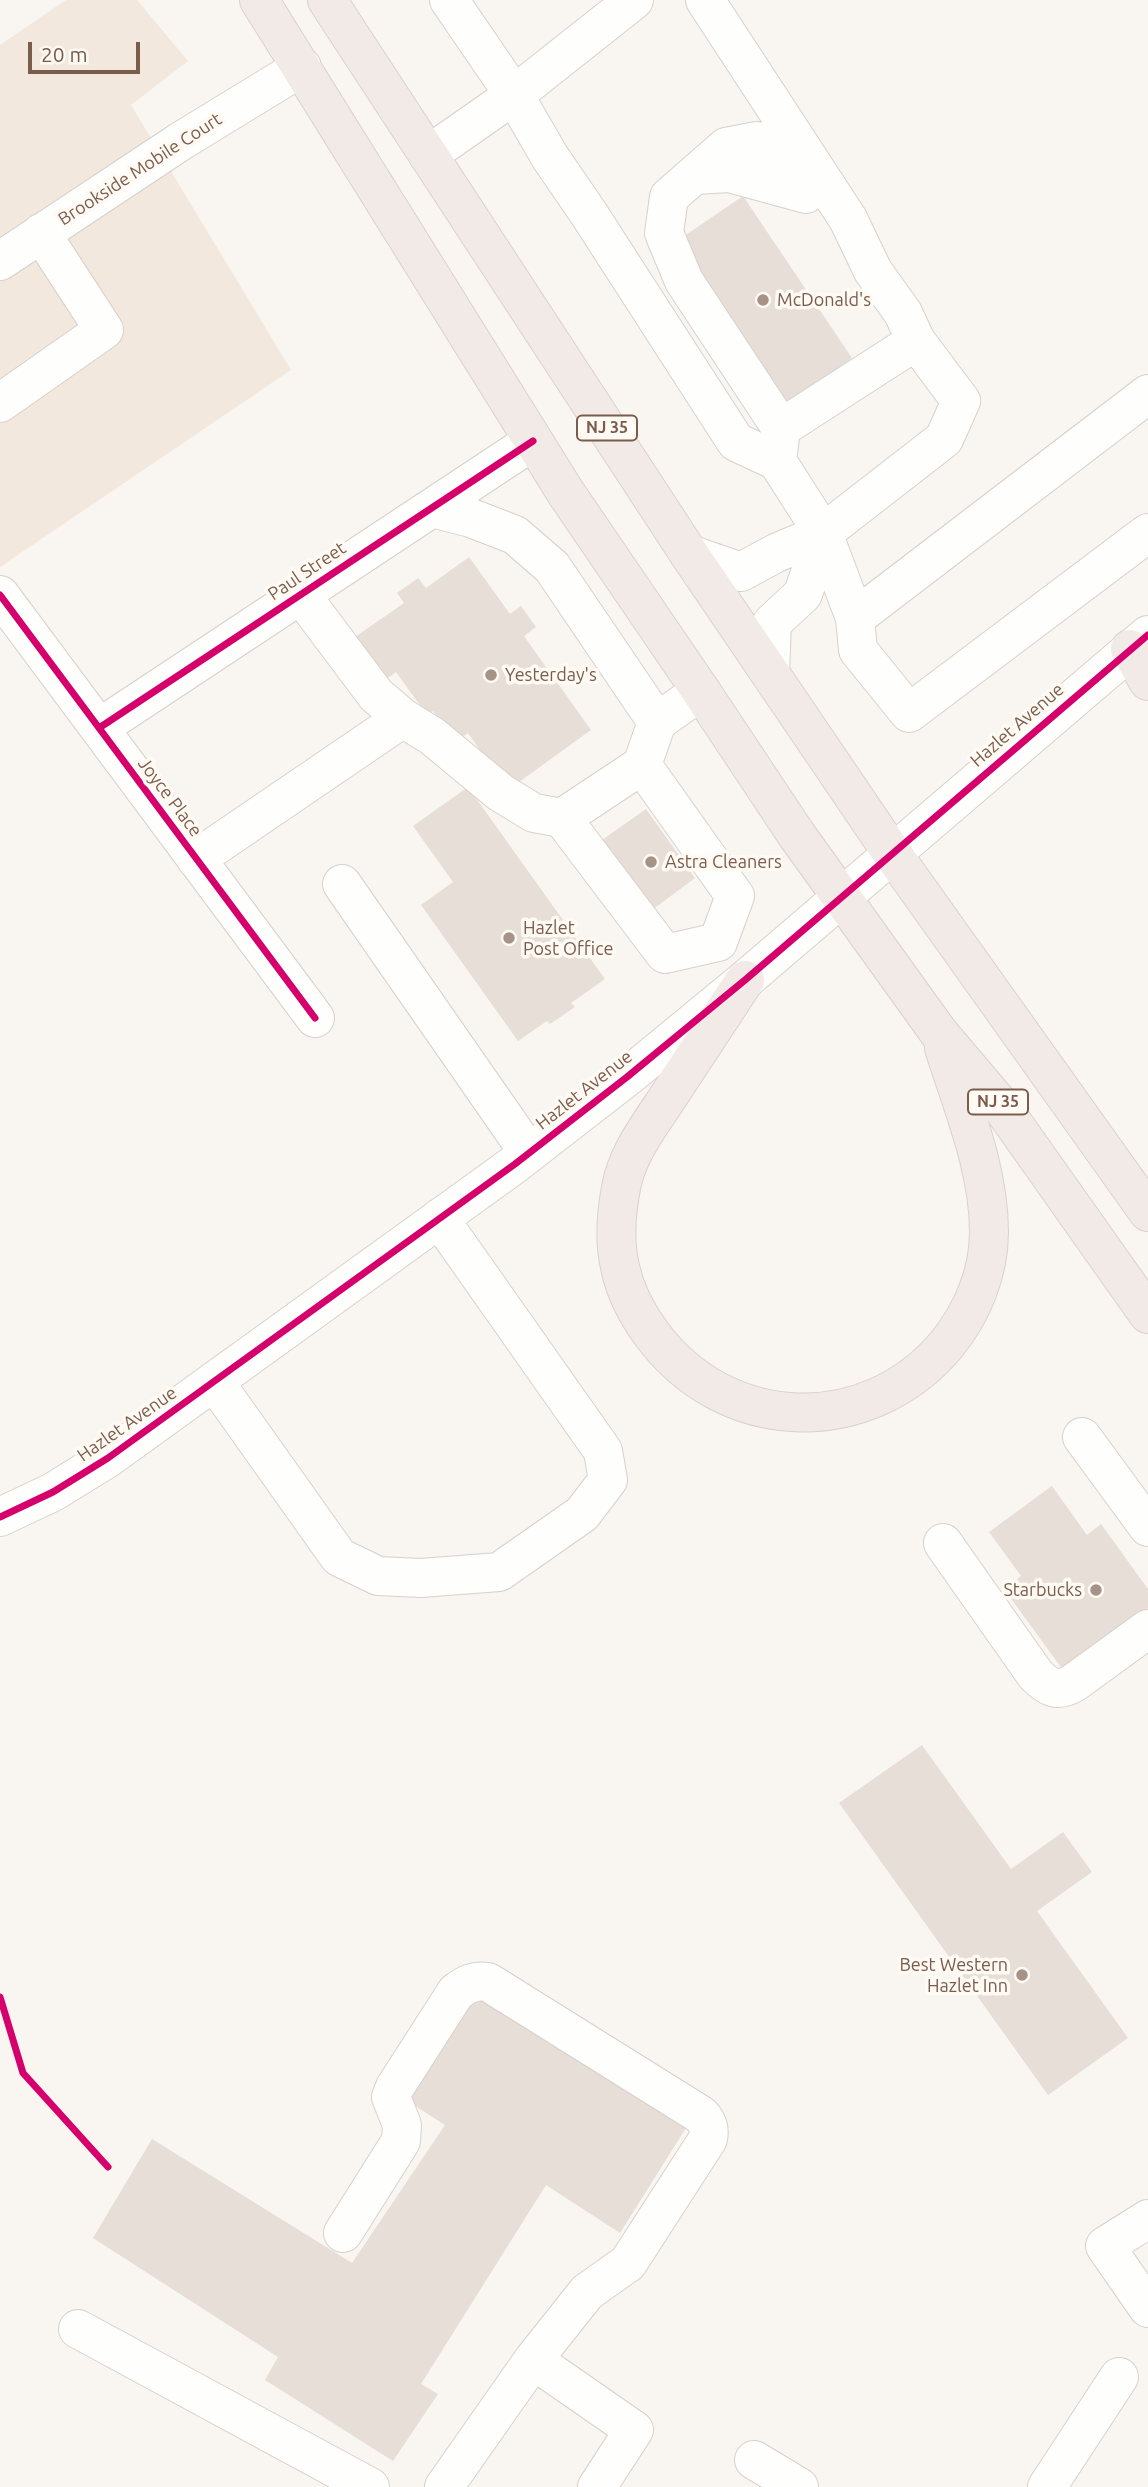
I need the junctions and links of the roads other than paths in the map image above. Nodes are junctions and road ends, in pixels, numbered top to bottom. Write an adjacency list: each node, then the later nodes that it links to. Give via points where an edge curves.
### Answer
1 (259, 0): 6 (highway, NJ 35)
2 (327, 0): 8 (highway, NJ 35)
3 (449, 0): 7 (street)
4 (634, 0): 7 (street)
5 (705, 0): 11 (street, via 848,219)
6 (302, 67): 9 (street, Brookside Mobile Court); 15 (highway, NJ 35)
7 (513, 95): 8 (street); 16 (street, via 736,442)
8 (428, 155): 21 (highway, NJ 35)
9 (41, 233): 10 (street); 14 (street, Brookside Mobile Court, via 104,330)
10 (0, 261)
11 (873, 271): 12 (street, via 903,313); 16 (street, via 842,247 806,194 729,173 696,175 669,197 664,233 684,281)
12 (916, 341): 16 (street); 18 (street, via 961,401 944,439)
13 (1148, 394): 25 (street)
14 (0, 403)
15 (533, 441): 17 (street, Paul Street); 20 (highway, NJ 35)
16 (779, 445): 18 (street)
17 (432, 508): 22 (street, via 515,536); 24 (street, Paul Street)
18 (823, 533): 21 (street, via 741,572); 25 (street); 27 (street, via 803,594 772,623)
19 (1148, 533): 25 (street, via 909,713 858,650)
20 (597, 539): 22 (street); 29 (highway, NJ 35)
21 (689, 554): 27 (highway, NJ 35)
22 (552, 567): 31 (street)
23 (0, 595): 32 (street, Joyce Place)
24 (301, 595): 30 (street, via 376,695); 32 (street, Paul Street)
25 (855, 618)
26 (1139, 642): 28 (highway); 35 (street, Hazlet Avenue)
27 (770, 673): 35 (highway, NJ 35)
28 (1148, 681)
29 (701, 691): 31 (street); 38 (highway, NJ 35)
30 (403, 718): 34 (street, via 501,793 534,813); 36 (street)
31 (657, 722): 33 (street)
32 (99, 728): 36 (street, Joyce Place)
33 (642, 765): 34 (street); 39 (street, via 735,896)
34 (562, 818): 39 (street, via 665,954)
35 (892, 853): 38 (street, Hazlet Avenue); 44 (highway, NJ 35)
36 (197, 859): 41 (street, Joyce Place)
37 (342, 884): 43 (street)
38 (841, 896): 40 (street, Hazlet Avenue); 42 (highway, NJ 35)
39 (718, 942): 40 (street)
40 (745, 980): 42 (highway, via 634,1150 621,1185 616,1228 627,1291 663,1351 698,1381 726,1397 771,1411 810,1413 877,1398 934,1360 972,1307 987,1256 985,1185); 43 (street, Hazlet Avenue)
41 (315, 1018)
42 (939, 1033): 46 (highway, NJ 35, via 1001,1106)
43 (529, 1153): 45 (street, Hazlet Avenue)
44 (1148, 1212)
45 (439, 1219): 47 (street, Hazlet Avenue); 47 (street, via 603,1451 608,1480 582,1514 534,1550 499,1572 421,1578 378,1576 339,1556)
46 (1148, 1314)
47 (214, 1381): 49 (street, Hazlet Avenue, via 53,1492)
48 (1082, 1437): 50 (street)
49 (5, 1503)
50 (1148, 1527)
51 (943, 1543): 52 (street, via 1035,1674 1054,1689 1066,1688)
52 (1148, 1629)
53 (1148, 2219): 55 (street, via 1105,2246)
54 (342, 2233): 57 (street, via 401,2140 402,2125 391,2097 395,2087 456,1992 477,1980 488,1982 701,2115 707,2122 708,2139 628,2263 587,2292)
55 (1148, 2308)
56 (78, 2329): 60 (street)
57 (533, 2360): 61 (street); 62 (street, via 634,2430)
58 (1119, 2378): 64 (street)
59 (754, 2460): 63 (street)
60 (370, 2487)
61 (444, 2487)
62 (597, 2487)
63 (799, 2487)
64 (1046, 2487)

